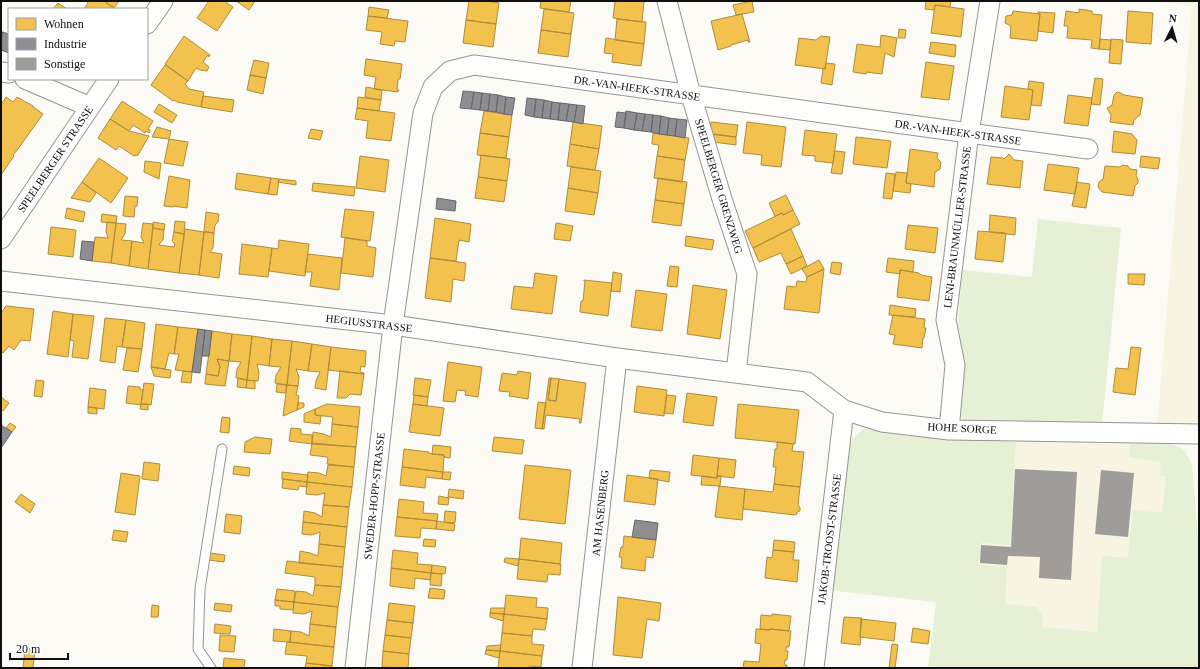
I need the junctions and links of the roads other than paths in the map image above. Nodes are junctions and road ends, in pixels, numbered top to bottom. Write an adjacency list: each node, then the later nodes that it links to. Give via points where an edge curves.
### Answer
1 (163, 1): 4 (street)
2 (668, 1): 7 (street, SPEELBERGER GRENZWEG)
3 (990, 1): 9 (street, LENI-BRAUNMÜLLER-STRASSE)
4 (148, 23)
5 (27, 80): 8 (street)
6 (108, 80): 8 (street, SPEELBERGER STRASSE)
7 (691, 95): 9 (street, DR.-VAN-HEEK-STRASSE); 13 (street, DR.-VAN-HEEK-STRASSE, via 474,65 450,71 433,87 423,113); 15 (street, SPEELBERGER GRENZWEG, via 747,274)
8 (90, 107): 11 (street, SPEELBERGER STRASSE)
9 (969, 133): 10 (street, DR.-VAN-HEEK-STRASSE); 17 (street, LENI-BRAUNMÜLLER-STRASSE, via 946,320 955,365)
10 (1088, 149)
11 (1, 239)
12 (1, 281): 13 (street, HEGIUSSTRASSE)
13 (393, 325): 14 (street, HEGIUSSTRASSE); 21 (street, SWEDER-HOPP-STRASSE)
14 (617, 358): 15 (street, HEGIUSSTRASSE); 22 (street, AM HASENBERG)
15 (736, 372): 16 (street, HOHE SORGE, via 807,382)
16 (844, 410): 17 (street, HOHE SORGE, via 882,422); 23 (street, JAKOB-TROOST-STRASSE)
17 (949, 430): 18 (street, HOHE SORGE)
18 (1199, 434)
19 (222, 449): 20 (lane, via 200,589 198,649)
20 (211, 668)
21 (355, 668)
22 (582, 668)
23 (814, 668)

